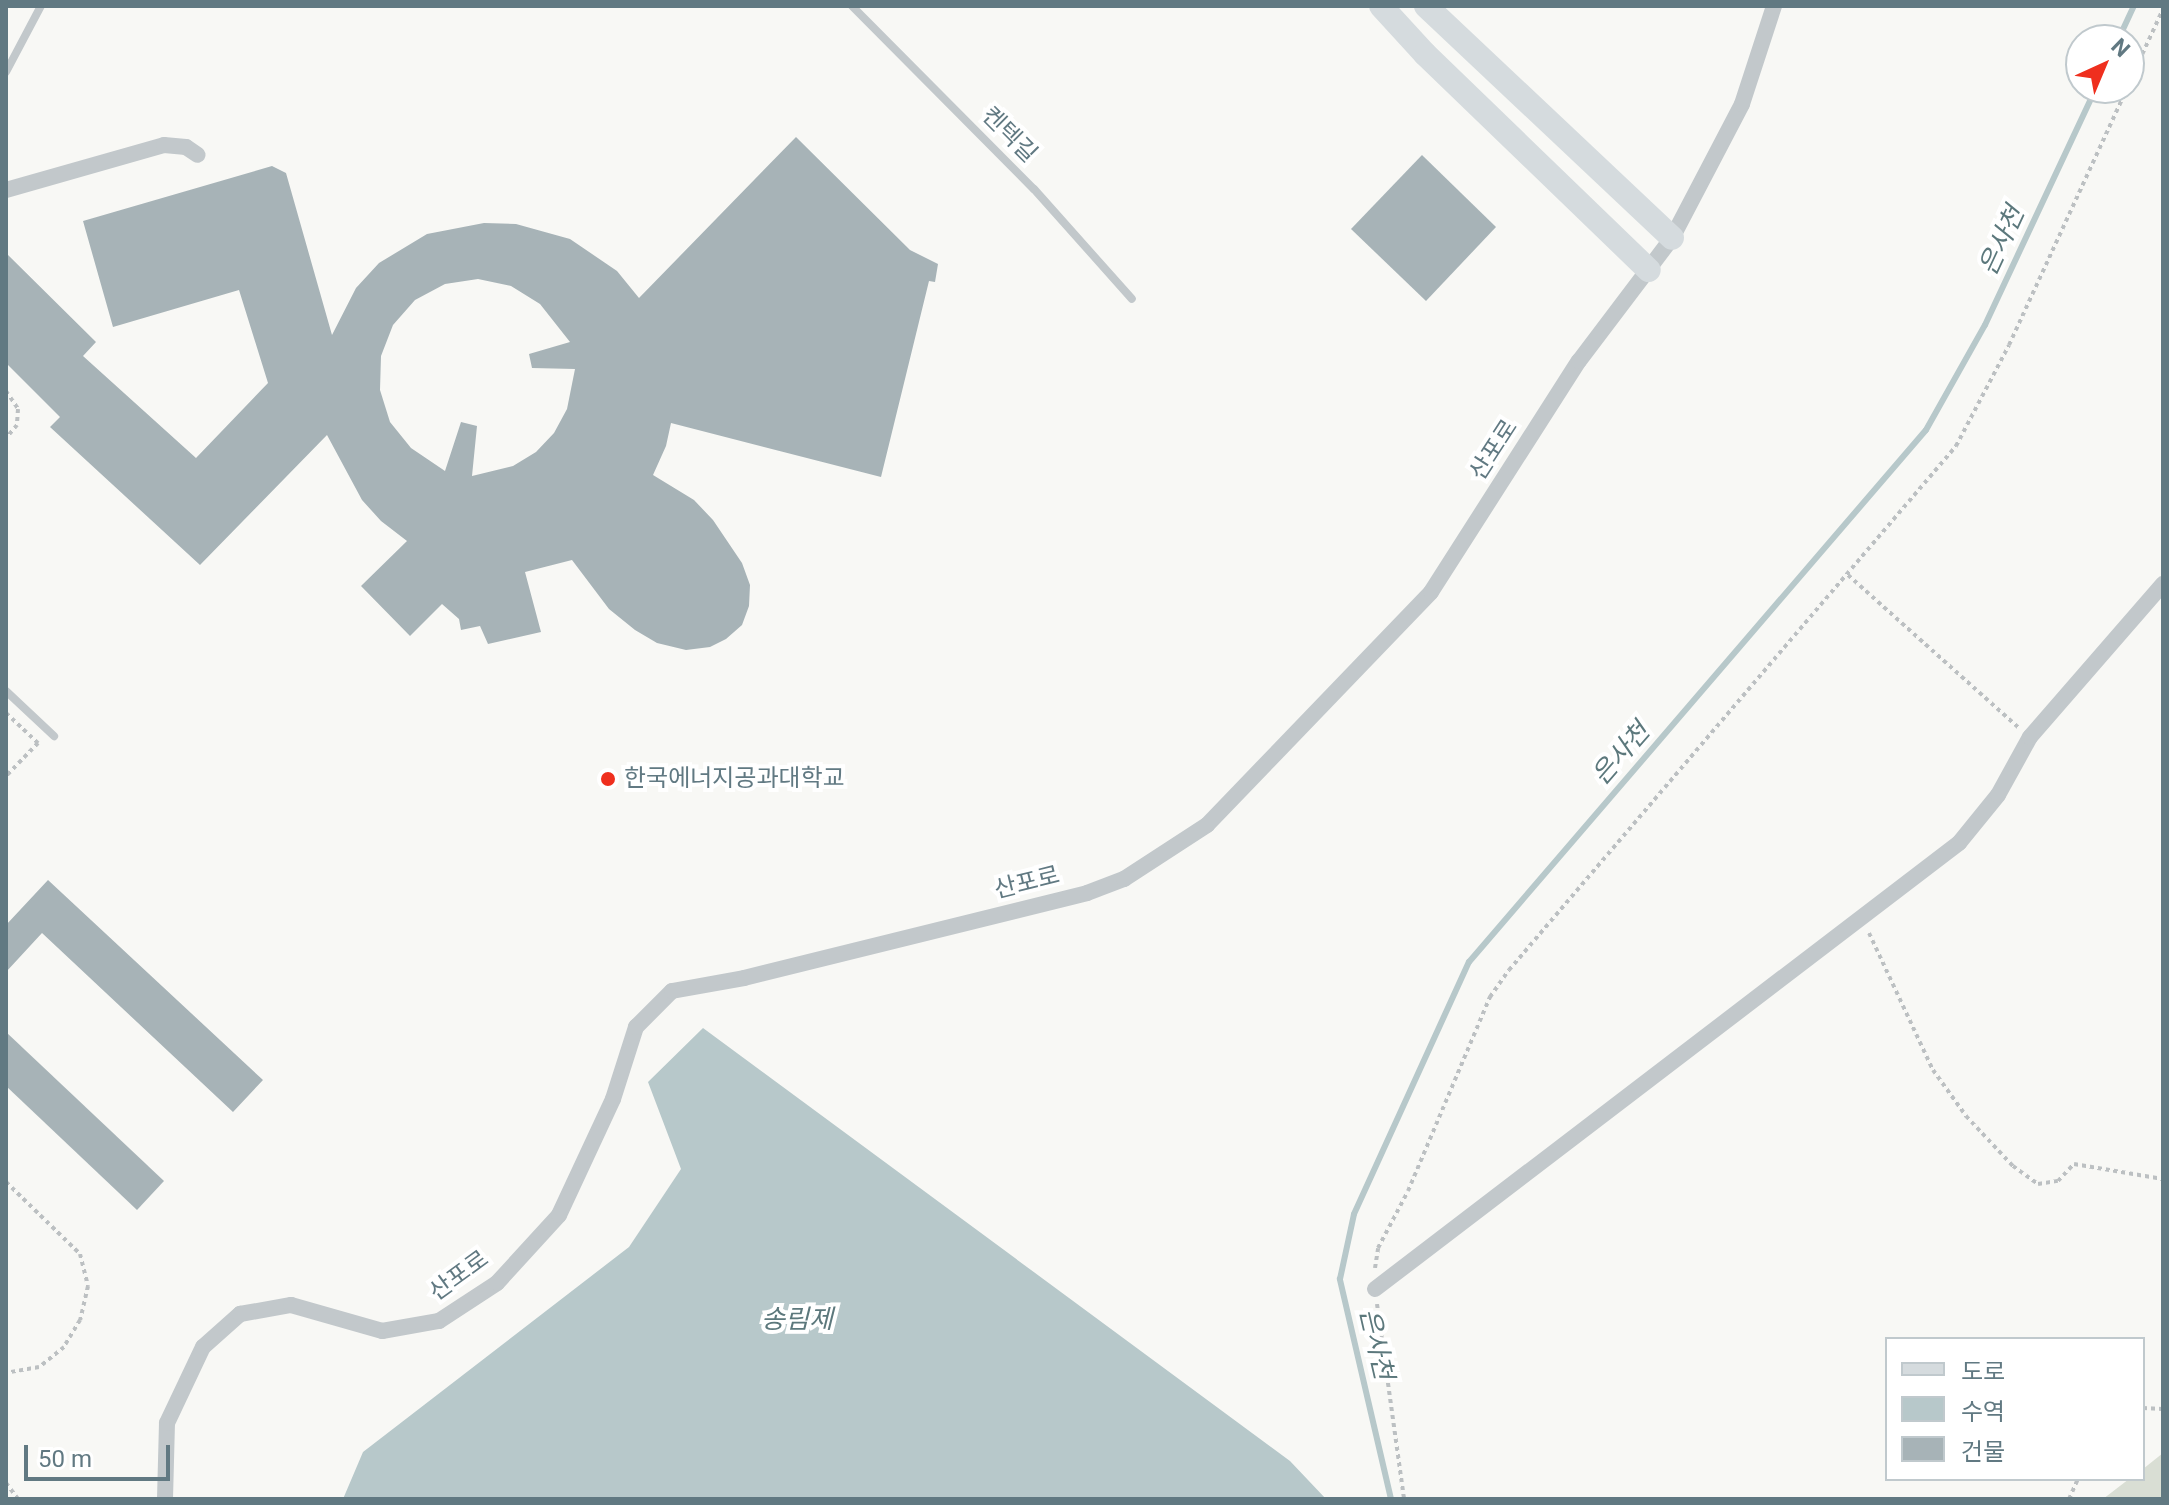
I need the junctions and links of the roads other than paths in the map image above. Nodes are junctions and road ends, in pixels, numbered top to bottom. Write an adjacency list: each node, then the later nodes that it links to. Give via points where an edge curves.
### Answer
1 (41, 6): 6 (lane)
2 (852, 6): 11 (lane, 켄텍길, via 1034,189)
3 (1381, 6): 10 (street)
4 (1426, 6): 9 (street)
5 (1774, 6): 9 (street, 산포로, via 1742,104)
6 (6, 72)
7 (198, 155): 8 (street, via 186,147 164,145)
8 (6, 190)
9 (1672, 238): 10 (street, 산포로)
10 (1649, 270): 16 (street, 산포로, via 1579,361 1431,592 1207,825 1124,879 1087,893 672,991 636,1027 613,1099 559,1215 497,1283 439,1321 382,1331 291,1305 240,1314 203,1347 167,1423)
11 (1132, 299)
12 (2163, 584): 15 (street, via 2030,737 1998,795 1970,831)
13 (6, 691): 14 (lane)
14 (54, 736)
15 (1375, 1289)
16 (165, 1499)

